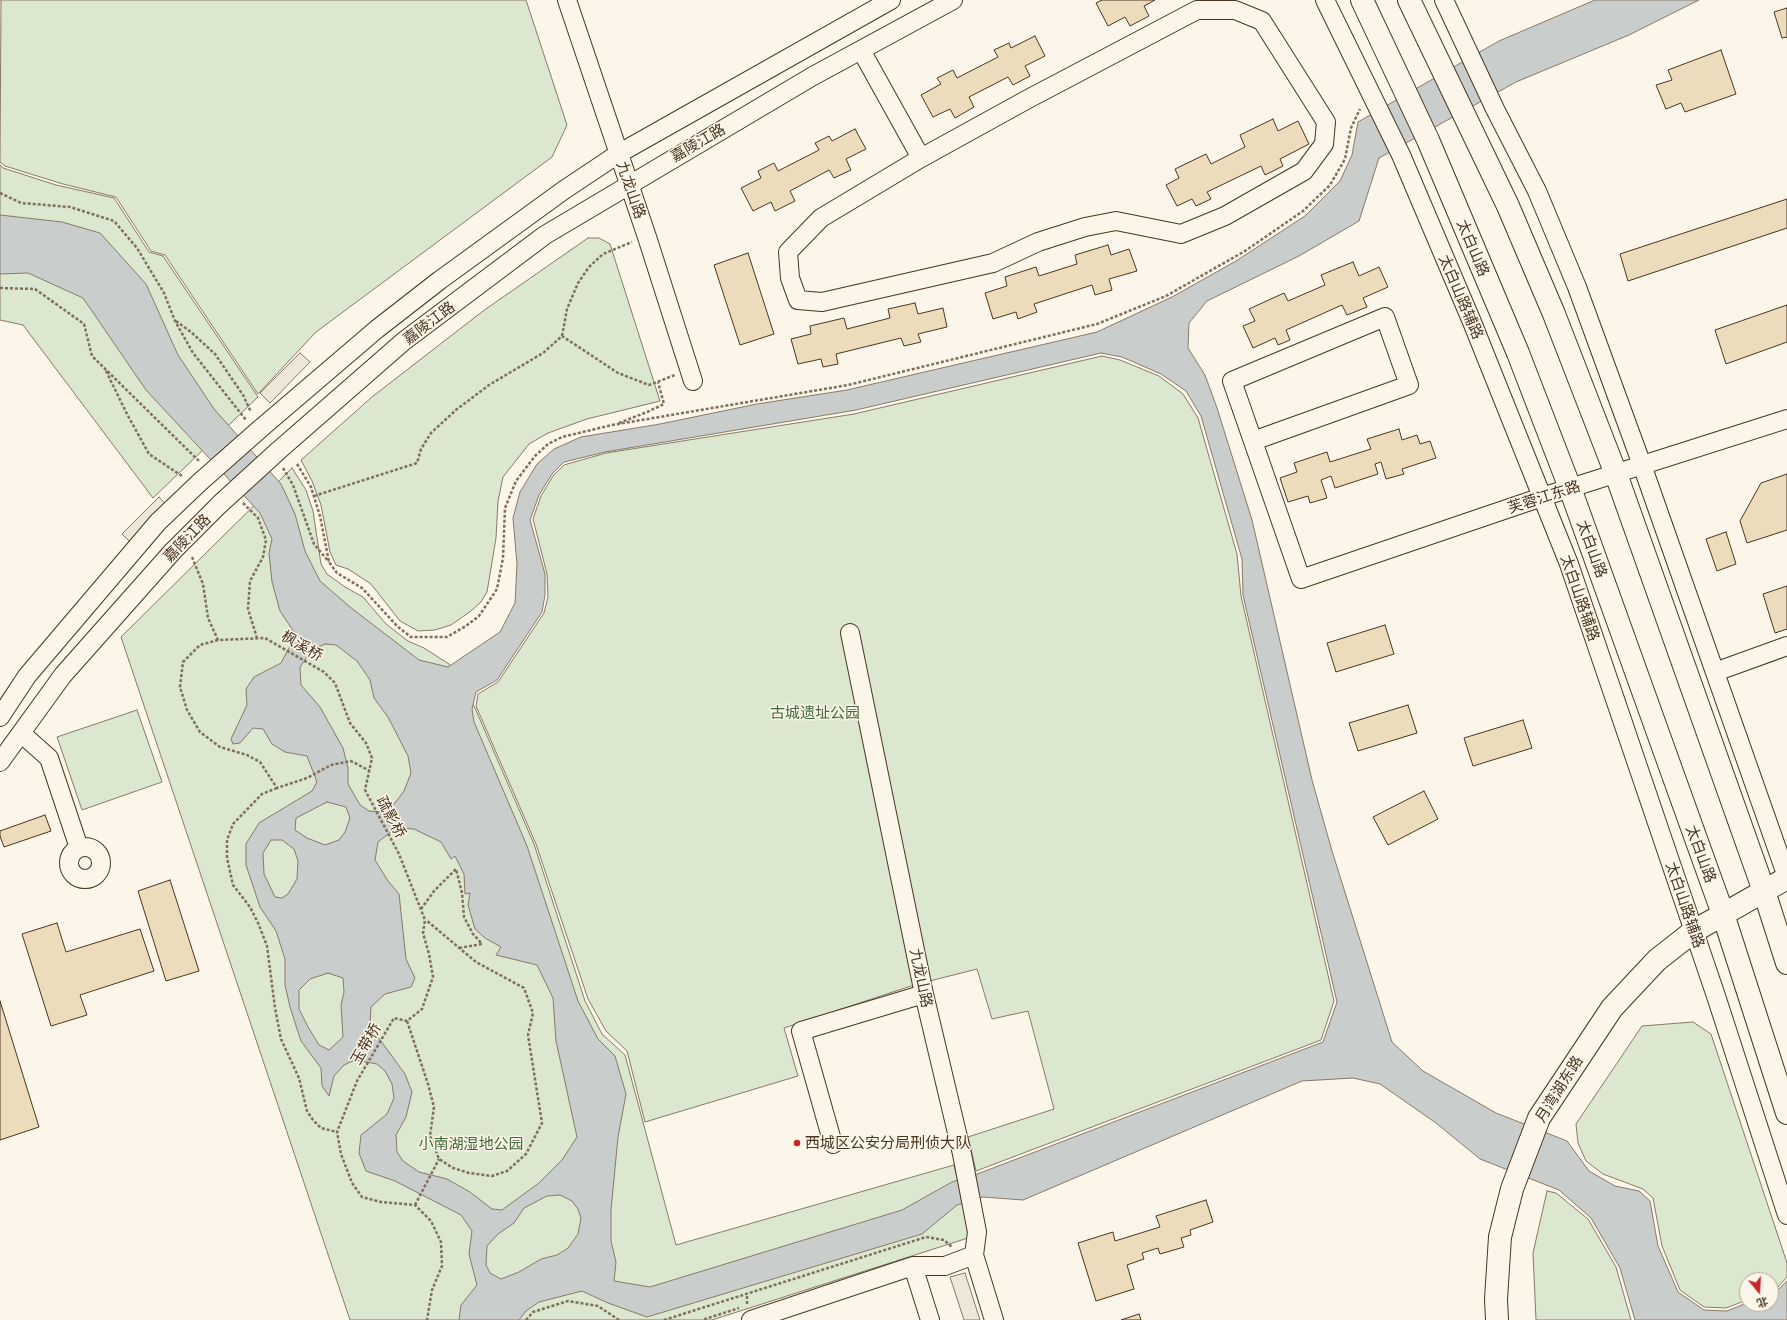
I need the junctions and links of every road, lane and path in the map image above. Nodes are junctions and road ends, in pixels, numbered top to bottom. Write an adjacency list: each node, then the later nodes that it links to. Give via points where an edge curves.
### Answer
1 (567, 0): 10 (street, 九龙山路)
2 (891, 0): 10 (street, 嘉陵江路)
3 (953, 0): 8 (street, 嘉陵江路)
4 (1325, 0): 9 (street, 太白山路辅路)
5 (1362, 0): 32 (main road, 太白山路, via 1428,140 1518,353)
6 (1409, 0): 30 (main road, via 1508,206 1554,314)
7 (1444, 0): 29 (street, via 1537,191 1574,280)
8 (861, 50): 11 (street); 12 (street, 嘉陵江路)
9 (1371, 92): 23 (path, via 1351,128 1345,159 1330,185 1303,212 1245,251 1166,296 1097,324 848,385); 34 (street, 太白山路辅路, via 1401,155 1472,322)
10 (618, 154): 12 (street, 九龙山路); 24 (street, 嘉陵江路, via 440,280)
11 (921, 158): 11 (street, via 821,218 788,252 790,278 798,300 822,302 993,262 1038,242 1116,220 1181,234 1226,216 1304,171 1324,144 1326,122 1262,21 1235,10 1197,10)
12 (629, 185): 14 (street, 九龙山路); 26 (street, 嘉陵江路, via 545,235 404,341)
13 (0, 193): 16 (path, via 22,203 70,207 114,221 137,248 164,293)
14 (647, 237): 17 (path, via 603,254 589,267 578,283 568,309); 19 (street, 九龙山路)
15 (0, 288): 18 (path, via 35,289 63,308 84,324 92,356)
16 (175, 321): 21 (path, via 215,354 243,395); 24 (path, via 192,353)
17 (562, 336): 20 (path, via 618,373 649,385); 33 (path, via 543,353 489,385 441,423 430,433 417,463)
18 (104, 367): 27 (path); 31 (path, via 126,414 149,454)
19 (691, 375): 20 (path)
20 (658, 382): 23 (path, via 664,404)
21 (251, 412)
22 (1787, 419): 29 (street, 芙蓉江东路)
23 (612, 425): 37 (path, via 562,437 548,444 516,480 506,508 503,558 497,589 479,616 447,637 411,637 398,627 362,588 337,573)
24 (254, 426): 43 (street, 嘉陵江路, bridge, via 158,522 27,676)
25 (1253, 441): 25 (street, via 1232,381 1385,317 1409,385); 34 (street, 芙蓉江东路, via 1301,579)
26 (279, 457): 37 (path, via 289,475 314,544); 44 (street, 嘉陵江路, bridge, via 220,504 174,551 63,675)
27 (201, 462)
28 (297, 464): 33 (path)
29 (1642, 465): 30 (street, 芙蓉江东路); 42 (street)
30 (1616, 474): 32 (street, 芙蓉江东路); 50 (main road)
31 (182, 476)
32 (1570, 488): 34 (street, 芙蓉江东路); 52 (main road, 太白山路)
33 (314, 496): 37 (path)
34 (1542, 497): 54 (street, 太白山路辅路, via 1569,564)
35 (241, 501): 39 (path, via 258,518 266,540 263,557 250,581 248,609)
36 (196, 553): 40 (path, via 191,558 203,584 208,618)
37 (329, 562)
38 (850, 633): 57 (street, 九龙山路)
39 (257, 638): 40 (path); 46 (path, 枫溪桥, via 269,640 324,672 335,683 350,723 366,744 372,758)
40 (218, 640): 47 (path, via 200,645 183,662 180,687 187,710 200,732 220,747 260,762)
41 (1787, 646): 42 (street)
42 (1715, 672): 49 (street)
43 (0, 717)
44 (22, 734): 45 (street, 嘉陵江路); 48 (street, via 49,758)
45 (0, 762)
46 (370, 771): 47 (path, via 351,761 331,764 307,778); 51 (path, 疏影桥, via 365,790 398,854)
47 (277, 788): 60 (path, via 262,794 233,824 227,840 227,858 233,885 250,907 267,946 281,1039 299,1078 307,1111 321,1128)
48 (79, 848)
49 (1787, 878): 50 (main road, 月湾湖东路)
50 (1764, 891): 52 (main road, 月湾湖东路); 56 (main road)
51 (420, 910): 53 (path, 疏影桥); 55 (path, via 434,891 456,869 464,917 482,944)
52 (1723, 914): 54 (main road, 月湾湖东路); 59 (main road, 太白山路)
53 (425, 920): 55 (path); 58 (path, via 423,933 433,977 422,1009)
54 (1694, 931): 64 (street, 太白山路辅路); 76 (main road, 月湾湖东路, via 1657,960 1612,1008 1539,1118 1512,1189 1500,1237)
55 (459, 948): 62 (path, via 476,962 524,988 533,1013 528,1035 542,1123 526,1154 507,1171 492,1176 469,1173 453,1168)
56 (1787, 963)
57 (924, 994): 61 (street, via 801,1031); 65 (street, 九龙山路, via 978,1232)
58 (407, 1021): 60 (path, 玉带桥, via 394,1018 357,1081); 62 (path, via 434,1107 430,1136)
59 (1787, 1113)
60 (337, 1132): 63 (path, via 341,1154 352,1183 362,1197 381,1202)
61 (832, 1144)
62 (439, 1159): 63 (path)
63 (414, 1205): 68 (path, via 431,1221 441,1242 442,1266 432,1290)
64 (1787, 1215)
65 (967, 1258): 66 (street, via 945,1266); 67 (path, via 944,1240 926,1237); 75 (street, 九龙山路)
66 (913, 1266): 73 (street); 74 (street)
67 (747, 1295): 71 (path); 72 (path, via 747,1305)
68 (427, 1320)
69 (526, 1320): 70 (path, via 533,1312 568,1301 598,1306)
70 (619, 1320)
71 (664, 1320)
72 (705, 1320)
73 (751, 1320)
74 (930, 1320)
75 (994, 1320)
76 (1497, 1320)

